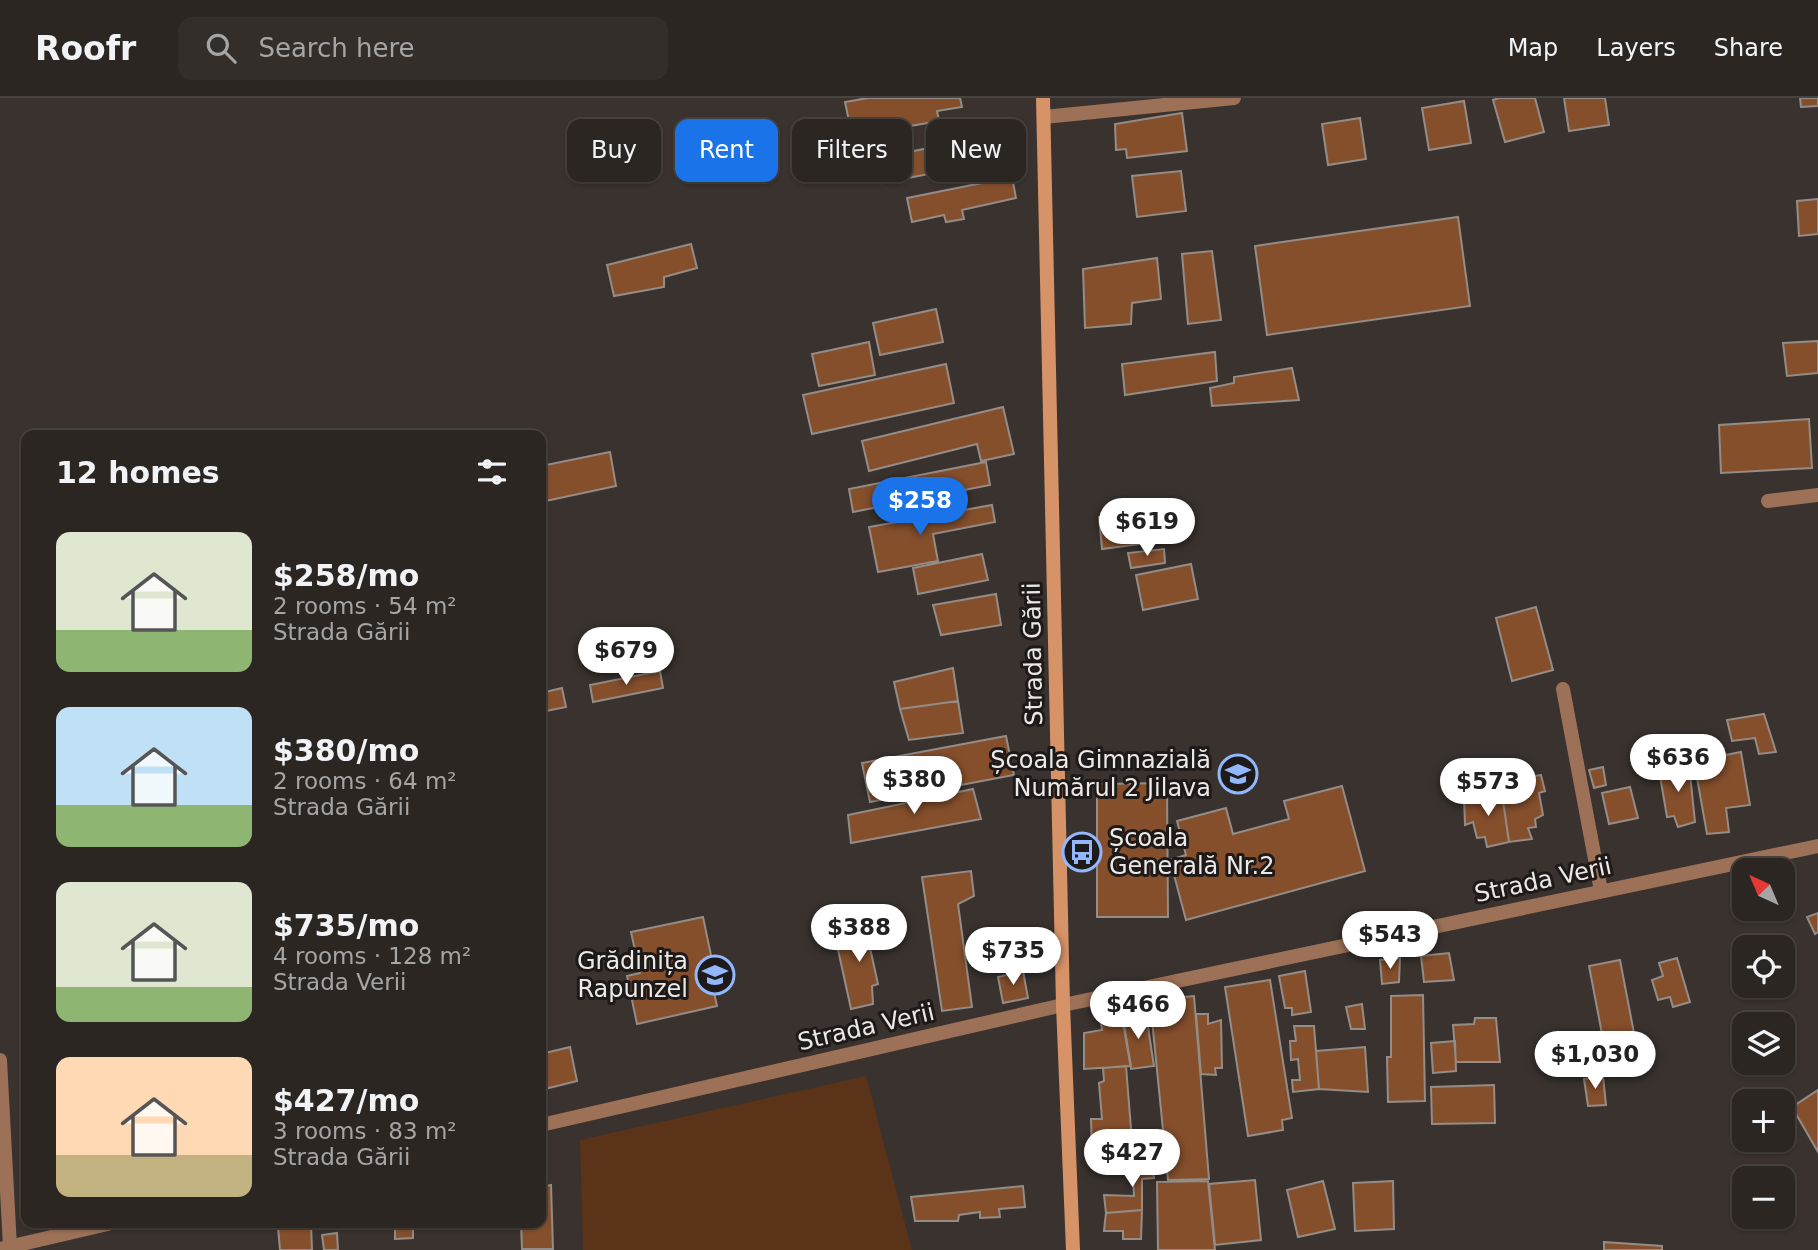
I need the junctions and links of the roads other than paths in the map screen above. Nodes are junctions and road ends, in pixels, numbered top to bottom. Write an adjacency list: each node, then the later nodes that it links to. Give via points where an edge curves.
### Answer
1 (1043, 98): 3 (main road, Strada Gării)
2 (1234, 98): 3 (street)
3 (1044, 117): 9 (main road, Strada Gării)
4 (1818, 495): 5 (street)
5 (1768, 500)
6 (1563, 690): 8 (street)
7 (1818, 846): 8 (street, Strada Verii)
8 (1601, 891): 9 (street, Strada Verii)
9 (1063, 1005): 11 (street, Strada Verii); 14 (main road, Strada Gării)
10 (0, 1060): 13 (street)
11 (546, 1124)
12 (91, 1228): 13 (street)
13 (5, 1248)
14 (1073, 1250)

